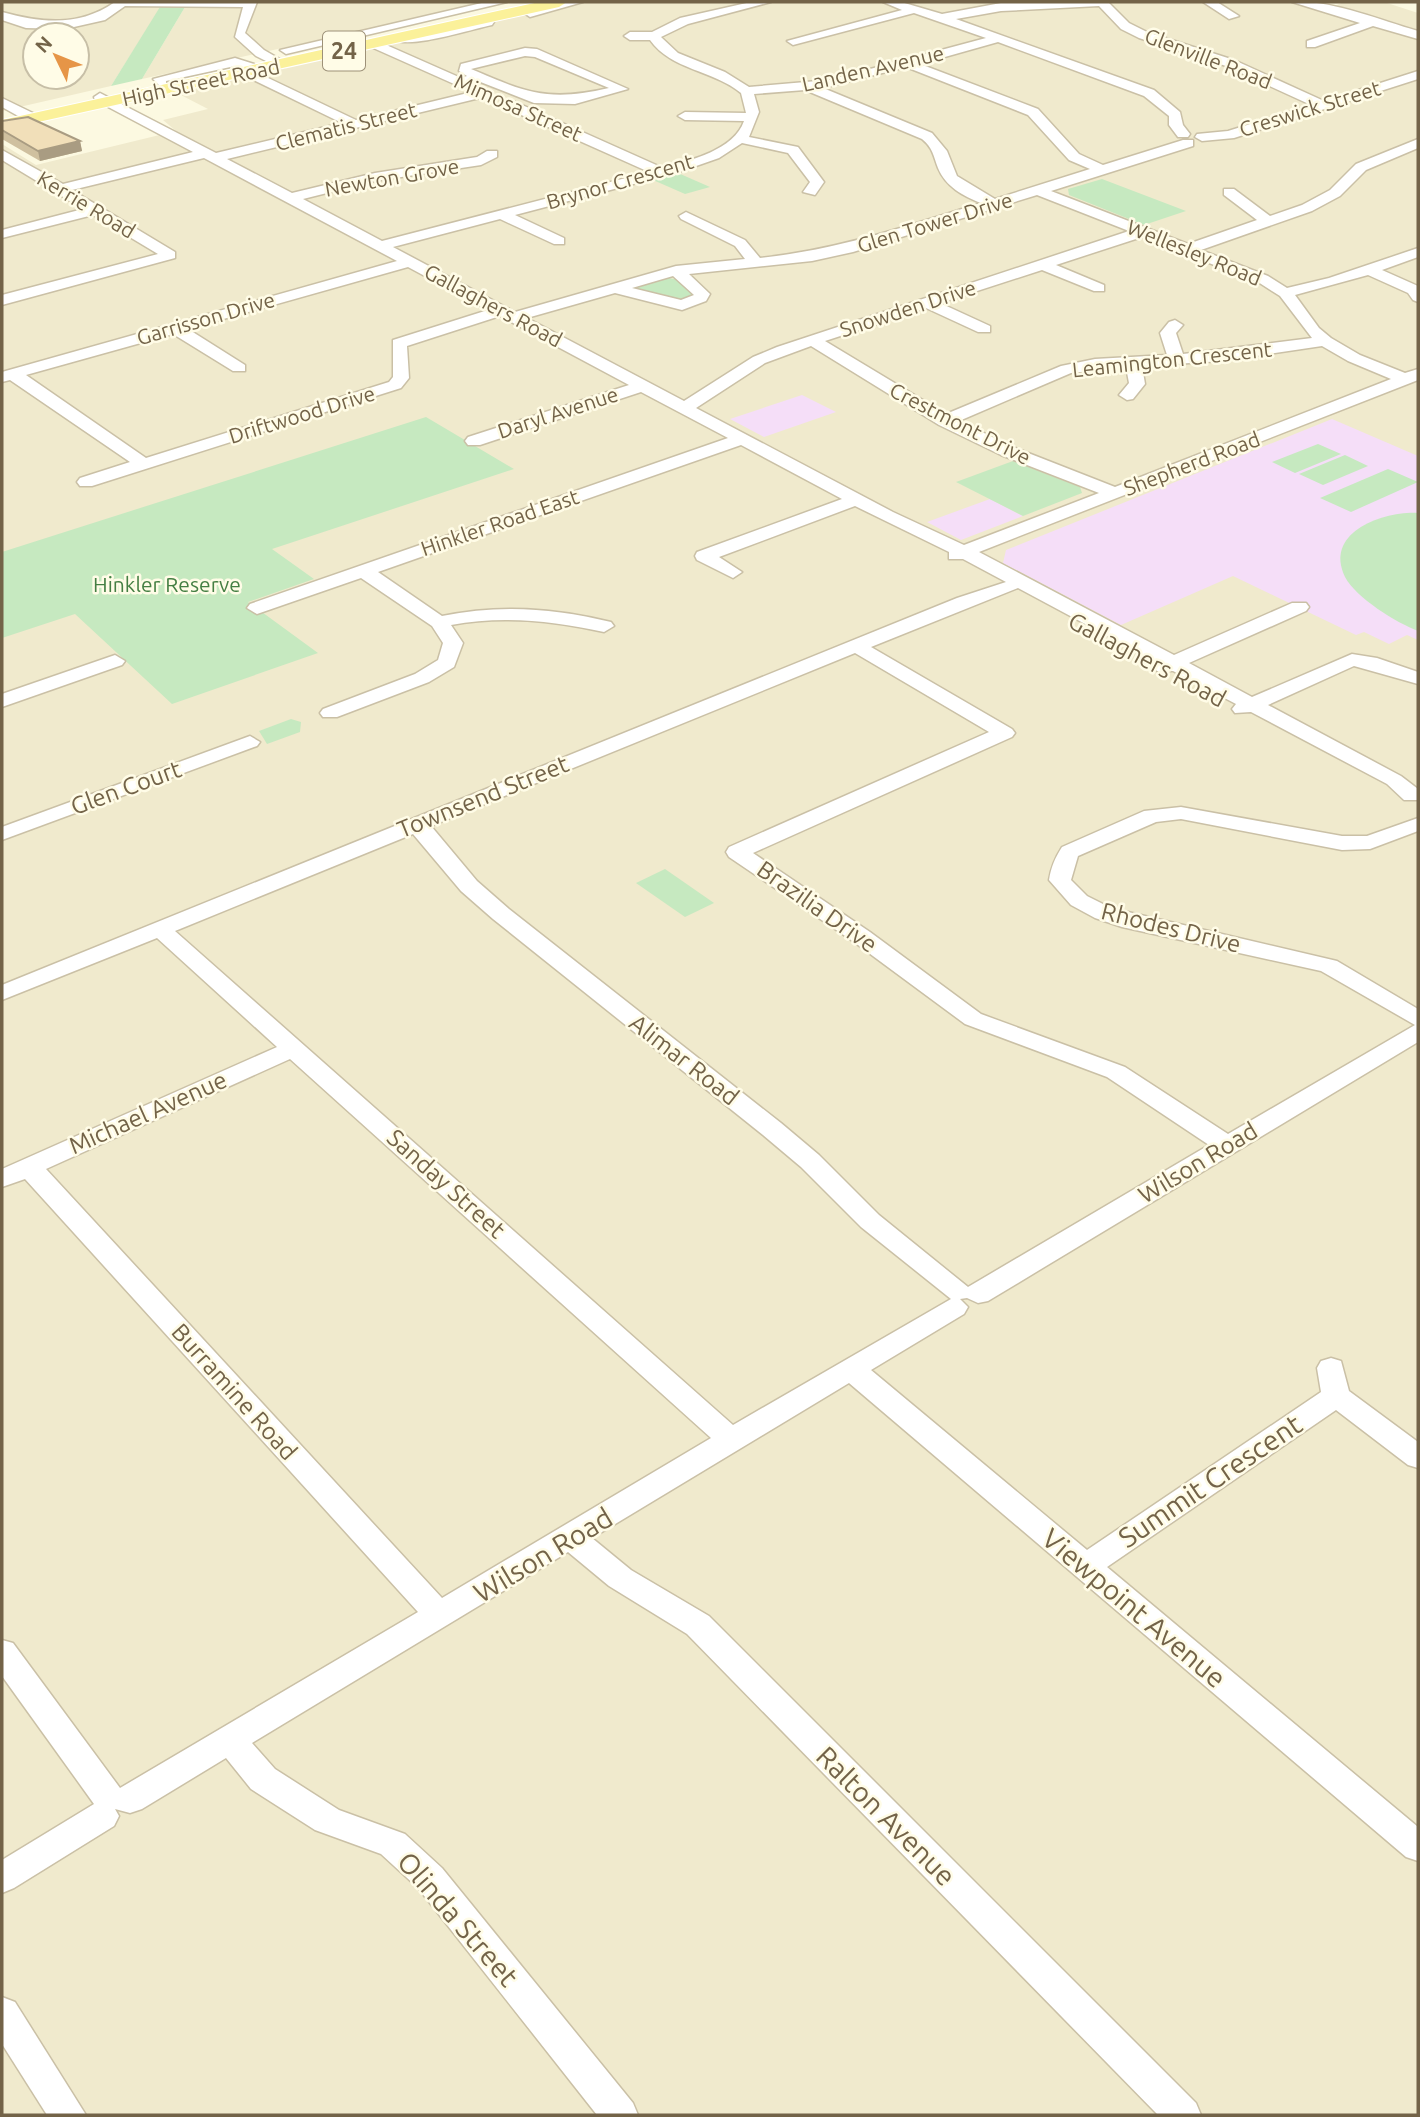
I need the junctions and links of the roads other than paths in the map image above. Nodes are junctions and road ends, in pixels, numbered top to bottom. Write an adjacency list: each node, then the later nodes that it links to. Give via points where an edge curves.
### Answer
1 (122, 2): 11 (street); 16 (street)
2 (501, 2): 27 (street, High Street Road)
3 (529, 2): 27 (main road, High Street Road / 24)
4 (559, 2): 22 (main road, High Street Road / 24)
5 (577, 2): 22 (street, High Street Road)
6 (765, 2): 21 (street, via 684,21)
7 (889, 2): 12 (street)
8 (1101, 2): 15 (street, via 1001,7); 39 (street, Glenville Road, via 1125,26 1143,35 1230,63)
9 (1209, 2): 14 (street)
10 (1298, 2): 18 (street)
11 (251, 3): 28 (street, via 239,34)
12 (914, 10): 15 (street); 24 (street)
13 (2, 16): 17 (street)
14 (1233, 16)
15 (942, 18): 23 (street)
16 (90, 21)
17 (21, 22)
18 (1374, 22): 19 (street); 26 (street)
19 (1418, 34)
20 (630, 36): 21 (street)
21 (654, 36): 35 (street, via 657,45 673,55)
22 (399, 39): 25 (main road, High Street Road / 24)
23 (997, 39): 29 (street, Landen Avenue); 46 (street, via 1149,93 1175,115 1176,125)
24 (793, 41)
25 (375, 44): 27 (main road, High Street Road / 24); 33 (street, Mimosa Street)
26 (1311, 44)
27 (307, 52): 28 (main road, High Street Road / 24)
28 (280, 58): 30 (main road, High Street Road / 24)
29 (907, 63): 34 (street, Landen Avenue); 53 (street, via 1033,112 1074,157)
30 (248, 68): 37 (main road, High Street Road / 24); 37 (main road, High Street Road / 24, via 161,83); 44 (street)
31 (479, 77): 31 (street, via 465,67 537,53 622,89 575,100 534,99); 33 (street)
32 (1415, 79): 39 (street, Creswick Street)
33 (458, 82): 36 (street, Mimosa Street)
34 (808, 86): 35 (street, Landen Avenue); 61 (street, via 927,135 943,148 947,173 967,191)
35 (747, 91): 42 (street)
36 (483, 93): 44 (street, Clematis Street); 54 (street, Mimosa Street)
37 (105, 100): 41 (main road, High Street Road / 24); 51 (street, Gallaghers Road)
38 (2, 102): 41 (street)
39 (1323, 105): 46 (street, Creswick Street, via 1229,135)
40 (684, 116): 42 (street)
41 (29, 117): 43 (main road, High Street Road / 24); 45 (main road, High Street Road / 24)
42 (751, 117): 47 (street)
43 (2, 120)
44 (355, 124): 51 (street, Clematis Street)
45 (2, 125)
46 (1191, 138): 53 (street, Glen Tower Drive)
47 (741, 139): 54 (street, Brynor Crescent, via 688,165); 58 (street, via 793,150 817,182)
48 (1418, 143): 65 (street, via 1360,167 1335,193 1307,208)
49 (2, 154): 52 (street, Kerrie Road)
50 (492, 154): 60 (street, Newton Grove, via 468,164 375,177)
51 (212, 157): 56 (street, Clematis Street); 60 (street, Gallaghers Road)
52 (29, 171): 55 (street); 56 (street, Kerrie Road)
53 (1105, 171): 57 (street, Glen Tower Drive)
54 (661, 172): 63 (street, Brynor Crescent)
55 (10, 176)
56 (61, 189): 62 (street, Kerrie Road)
57 (1039, 191): 61 (street, Glen Tower Drive); 66 (street, Wellesley Road)
58 (810, 192)
59 (1229, 192): 65 (street)
60 (290, 198): 69 (street, Gallaghers Road)
61 (995, 204): 73 (street, Glen Tower Drive, via 853,248)
62 (96, 210): 67 (street); 81 (street, Kerrie Road, via 170,255)
63 (502, 214): 68 (street); 69 (street, Brynor Crescent)
64 (686, 216): 73 (street, via 740,243)
65 (1267, 221): 70 (street)
66 (1142, 232): 70 (street, Wellesley Road); 74 (street, Snowden Drive)
67 (2, 234)
68 (559, 242)
69 (380, 246): 72 (street, Gallaghers Road)
70 (1186, 250): 79 (street, Wellesley Road, via 1263,279)
71 (1418, 252): 75 (street)
72 (410, 262): 83 (street, Gallaghers Road); 85 (street, Garrisson Drive)
73 (755, 262): 76 (street, Glen Tower Drive)
74 (1042, 265): 78 (street); 82 (street, Snowden Drive)
75 (1370, 270): 79 (street); 80 (street, via 1414,290)
76 (676, 271): 77 (street, Glen Tower Drive); 77 (street, via 701,298 682,305)
77 (613, 288): 83 (street, Glen Tower Drive)
78 (1098, 288)
79 (1285, 293): 88 (street, Wellesley Road)
80 (1418, 297)
81 (2, 300)
82 (927, 303): 86 (street); 87 (street, Snowden Drive)
83 (507, 314): 94 (street, Gallaghers Road); 100 (street, Driftwood Drive, via 398,343 401,378 395,385)
84 (1175, 325): 89 (street, via 1168,333)
85 (175, 328): 91 (street); 92 (street, Garrisson Drive)
86 (984, 329)
87 (812, 341): 96 (street, Snowden Drive, via 759,360); 97 (street, Crestmont Drive)
88 (1325, 341): 89 (street, Leamington Crescent); 93 (street, Wellesley Road, via 1354,358)
89 (1177, 359): 90 (street, Leamington Crescent)
90 (1133, 362): 95 (street, via 1137,384); 97 (street, Leamington Crescent, via 1067,369)
91 (239, 368)
92 (7, 375): 100 (street)
93 (1412, 377): 102 (street, Shepherd Road)
94 (643, 386): 96 (street, Gallaghers Road); 99 (street, Daryl Avenue)
95 (1128, 395)
96 (684, 408): 98 (street, Gallaghers Road)
97 (945, 421): 102 (street, Crestmont Drive)
98 (743, 439): 103 (street, Gallaghers Road); 105 (street, Hinkler Road East)
99 (474, 441)
100 (144, 464): 101 (street, Driftwood Drive)
101 (86, 482)
102 (1115, 493): 104 (street, Shepherd Road)
103 (856, 500): 104 (street, Gallaghers Road); 106 (street, via 704,556)
104 (958, 554): 107 (street, Gallaghers Road); 114 (street, Gallaghers Road)
105 (363, 571): 109 (street, Hinkler Road East); 110 (street)
106 (733, 572)
107 (1005, 585): 112 (street, Townsend Street); 114 (street, Gallaghers Road)
108 (1299, 607): 114 (street)
109 (257, 608)
110 (439, 622): 111 (street, via 484,611 545,613); 118 (street, via 453,643 447,663 422,678)
111 (604, 626)
112 (856, 646): 121 (street, Townsend Street); 129 (street, Brazilia Drive, via 1004,733 737,852 973,1019 1116,1072)
113 (116, 662): 116 (street)
114 (1169, 666): 117 (street, Gallaghers Road)
115 (1418, 678): 117 (street, via 1352,660)
116 (2, 701)
117 (1246, 707): 120 (street, Gallaghers Road, via 1387,786)
118 (330, 713)
119 (250, 742): 123 (street, Glen Court)
120 (1415, 796)
121 (416, 824): 124 (street, Townsend Street); 132 (street, Alimar Road, via 500,915 772,1129 870,1221)
122 (1418, 824): 126 (street, Rhodes Drive, via 1370,842 1342,843 1181,813 1152,816 1070,852 1060,880 1069,894 1091,909 1122,920 1329,965)
123 (2, 834)
124 (160, 929): 125 (street, Townsend Street); 128 (street, Sanday Street)
125 (2, 993)
126 (1418, 1018)
127 (1418, 1032): 129 (street, Wilson Road)
128 (294, 1048): 130 (street, Michael Avenue); 134 (street, Sanday Street)
129 (1228, 1146): 132 (street, Wilson Road)
130 (29, 1167): 131 (street, Michael Avenue); 138 (street, Burramine Road)
131 (2, 1179)
132 (963, 1297): 133 (street, Wilson Road)
133 (851, 1370): 134 (street, Wilson Road); 137 (street, Viewpoint Avenue)
134 (731, 1440): 136 (street, Wilson Road)
135 (1418, 1457): 137 (street, Summit Crescent, via 1333,1382)
136 (571, 1538): 138 (street, Wilson Road); 147 (street, Ralton Avenue, via 620,1578 698,1625)
137 (1085, 1567): 142 (street, Viewpoint Avenue)
138 (440, 1616): 140 (street, Wilson Road)
139 (2, 1652): 141 (street)
140 (230, 1740): 141 (street, Wilson Road); 146 (street, Olinda Street, via 263,1779 327,1820 393,1844 430,1878)
141 (113, 1804): 143 (street, Wilson Road)
142 (1418, 1847)
143 (2, 1878)
144 (2, 2013): 145 (street)
145 (68, 2115)
146 (620, 2115)
147 (1183, 2115)

